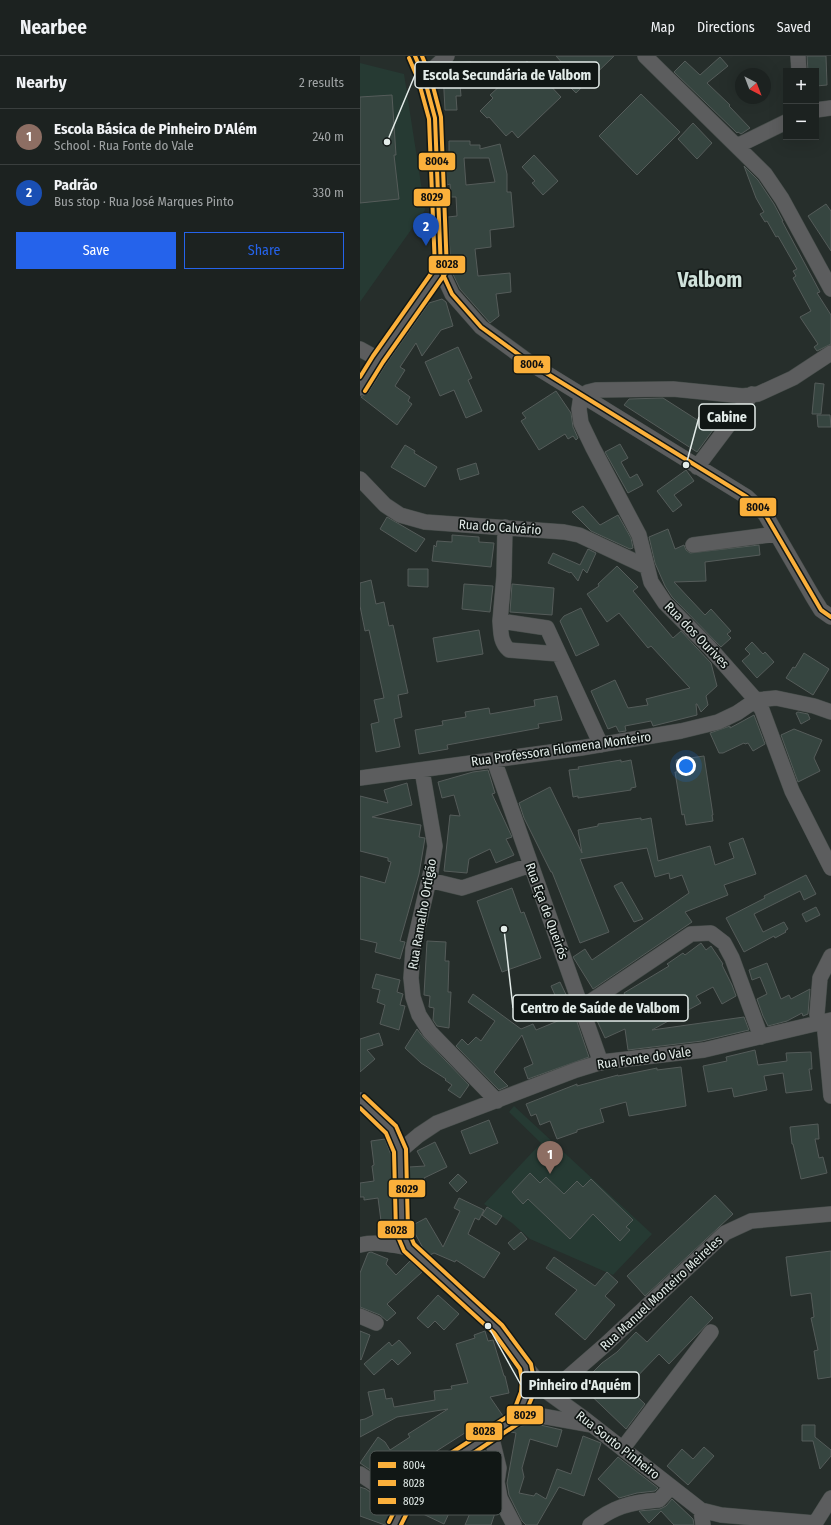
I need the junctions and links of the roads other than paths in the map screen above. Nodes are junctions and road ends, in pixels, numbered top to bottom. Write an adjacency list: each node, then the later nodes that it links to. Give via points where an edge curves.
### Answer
1 (415, 56): 6 (street)
2 (447, 56): 6 (street)
3 (645, 56): 10 (street)
4 (798, 56): 5 (street)
5 (799, 68)
6 (424, 77): 11 (street, via 435,118)
7 (831, 108): 8 (street)
8 (819, 110)
9 (783, 123): 10 (street)
10 (737, 146): 12 (street, via 765,174 782,199)
11 (441, 270): 15 (street); 18 (street, via 452,294 481,327)
12 (831, 289)
13 (360, 349): 15 (street)
14 (831, 353): 17 (street, via 774,388)
15 (378, 359): 16 (street)
16 (360, 388)
17 (752, 394): 18 (street, via 743,396 673,389 613,389 596,390); 19 (street)
18 (581, 396): 19 (street); 24 (street, Rua dos Ourives, via 581,423 639,535)
19 (697, 467): 22 (street, via 747,497 765,514)
20 (360, 479): 21 (street, Rua do Calvário, via 385,505 400,515 425,522)
21 (505, 527): 24 (street, Rua do Calvário, via 579,534); 26 (street)
22 (776, 534): 23 (street); 25 (street, via 822,610)
23 (693, 545)
24 (648, 567): 28 (street, Rua dos Ourives, via 651,582 665,603)
25 (831, 617)
26 (500, 621): 27 (street, via 547,628); 27 (street, via 503,645 509,650)
27 (559, 654): 30 (street)
28 (756, 700): 29 (street, via 776,698); 30 (street, Rua Professora Filomena Monteiro, via 718,722); 34 (street, Rua dos Ourives, via 792,791)
29 (831, 712)
30 (601, 745): 31 (street, Rua Professora Filomena Monteiro)
31 (494, 760): 32 (street, Rua Professora Filomena Monteiro); 35 (street, Rua Eça de Queirós)
32 (422, 770): 33 (street, Rua Professora Filomena Monteiro); 37 (street, Rua Ramalho Ortigão, via 435,846)
33 (360, 778)
34 (826, 846): 36 (street, Rua dos Ourives)
35 (531, 865): 37 (street, via 462,888); 39 (street, Rua Eça de Queirós)
36 (831, 868)
37 (429, 880): 45 (street, Rua Ramalho Ortigão, via 413,949 413,997 419,1016 430,1032)
38 (831, 956): 40 (street, via 820,978 817,1014)
39 (581, 1008): 41 (street, via 691,934 711,933 724,943 732,958); 42 (street, Rua Eça de Queirós)
40 (824, 1022): 41 (street, Rua Fonte do Vale); 43 (street)
41 (761, 1037): 42 (street, Rua Fonte do Vale, via 704,1050)
42 (600, 1063): 45 (street, Rua Fonte do Vale)
43 (831, 1096)
44 (360, 1100): 46 (street, via 391,1130)
45 (497, 1101): 46 (street, Rua Fonte do Vale, via 438,1123)
46 (400, 1150): 49 (street, Rua Souto Pinheiro, via 402,1231)
47 (831, 1214): 54 (street, Rua Manuel Monteiro Meireles, via 751,1221 726,1233 566,1379)
48 (360, 1245): 49 (street, via 392,1244)
49 (409, 1248): 53 (street, Rua Souto Pinheiro, via 498,1329)
50 (360, 1316): 51 (street)
51 (376, 1323)
52 (711, 1332): 58 (street)
53 (526, 1367): 54 (street, Rua Souto Pinheiro, via 546,1391); 55 (street, via 528,1393)
54 (553, 1395): 56 (street, Rua Souto Pinheiro)
55 (518, 1417): 56 (street, via 536,1415); 57 (street)
56 (593, 1425): 58 (street, Rua Souto Pinheiro)
57 (491, 1435): 59 (street); 60 (street)
58 (622, 1448): 63 (street, Rua Souto Pinheiro)
59 (466, 1451)
60 (495, 1451)
61 (360, 1474): 62 (street)
62 (370, 1481)
63 (671, 1487): 67 (street, Rua Souto Pinheiro); 71 (street, via 659,1500 616,1508)
64 (831, 1498): 68 (street)
65 (502, 1502): 70 (street)
66 (399, 1515): 69 (street)
67 (702, 1518): 68 (street, Rua Souto Pinheiro, via 721,1515)
68 (814, 1524)
69 (394, 1525)
70 (514, 1525)
71 (590, 1525)

